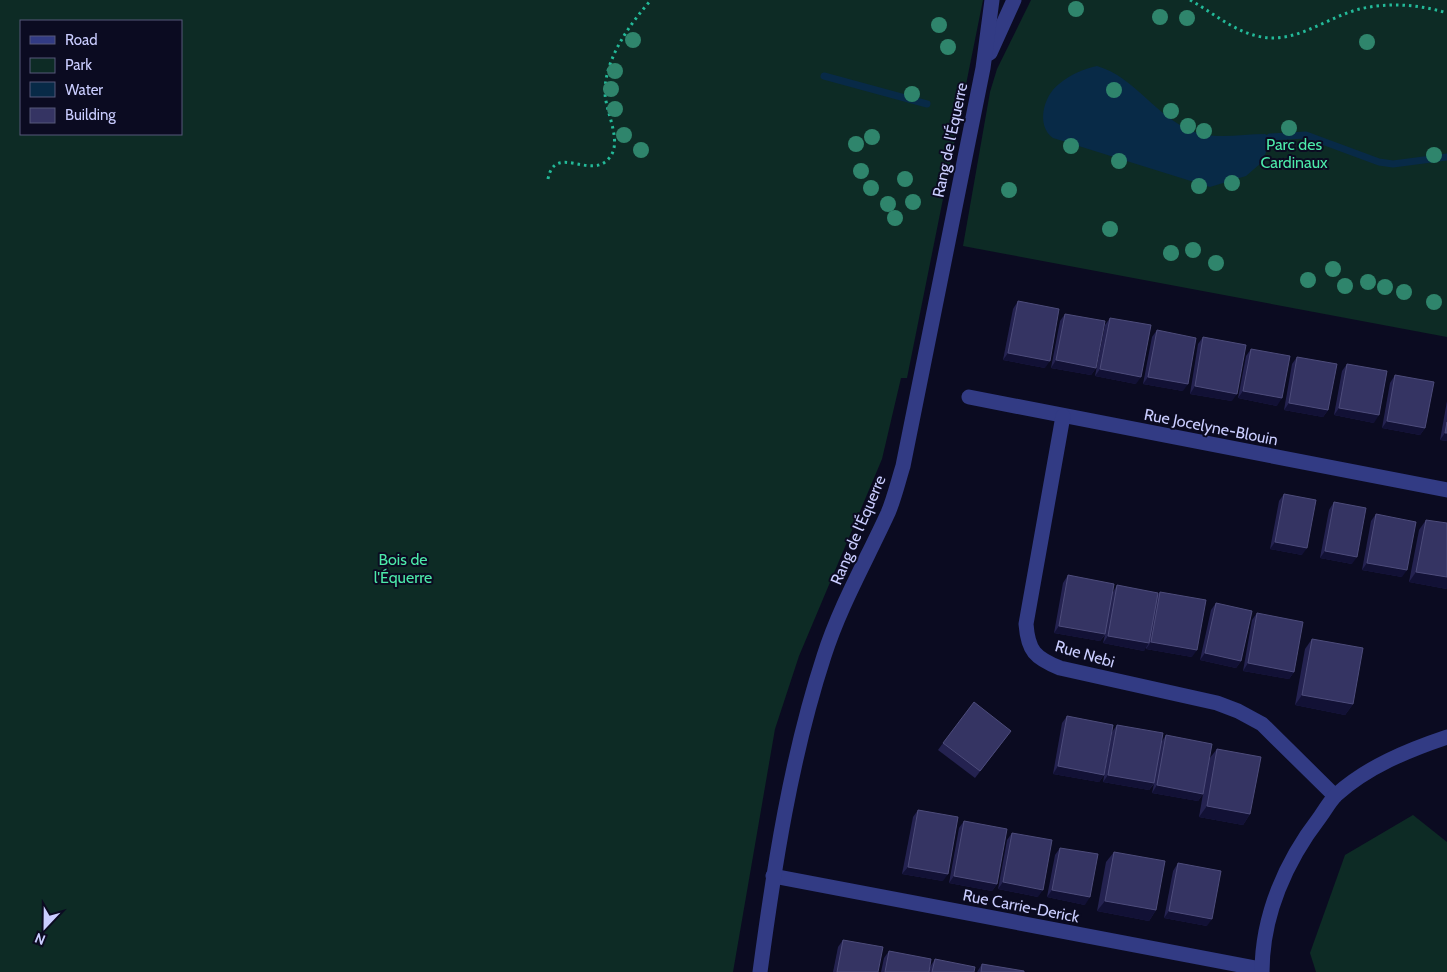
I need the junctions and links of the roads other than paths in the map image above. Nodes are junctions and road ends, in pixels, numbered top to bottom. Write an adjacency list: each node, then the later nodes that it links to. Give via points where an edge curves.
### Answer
1 (992, 0): 3 (street, Rang de l'Équerre)
2 (1014, 0): 3 (street, Rang de l'Équerre)
3 (983, 68): 9 (street, Rang de l'Équerre, via 903,466 888,512 824,654 806,718)
4 (969, 397): 5 (street, Rue Jocelyne-Blouin)
5 (1063, 416): 6 (street, Rue Jocelyne-Blouin); 8 (street, Rue Nebi, via 1027,617 1029,646 1037,656 1060,668 1217,703 1238,711 1262,724)
6 (1447, 490)
7 (1447, 736): 8 (street, via 1377,766)
8 (1335, 796): 10 (street, via 1301,842 1287,868 1271,912)
9 (773, 876): 10 (street, Rue Carrie-Derick); 11 (street, Rang de l'Équerre)
10 (1262, 971)
11 (760, 972)

